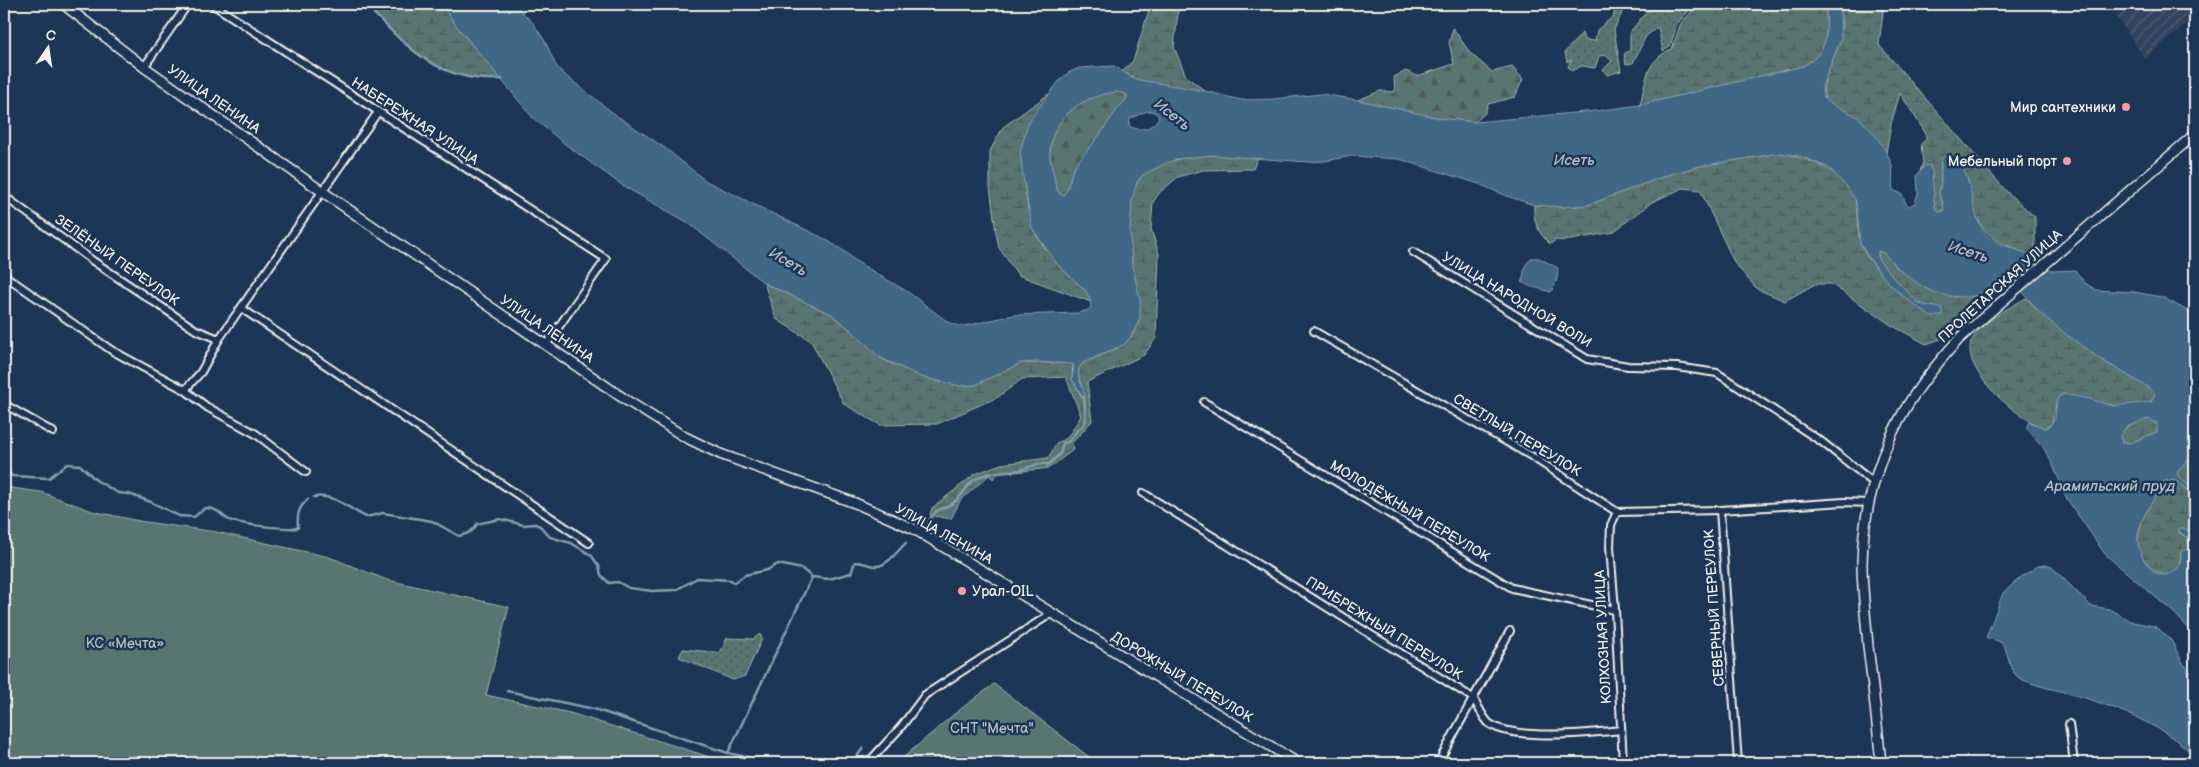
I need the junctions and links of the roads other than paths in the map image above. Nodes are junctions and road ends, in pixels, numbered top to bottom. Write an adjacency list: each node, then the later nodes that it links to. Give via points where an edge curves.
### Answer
1 (63, 4): 4 (main road, УЛИЦА ЛЕНИНА)
2 (188, 4): 4 (street)
3 (212, 4): 5 (street, НАБЕРЕЖНАЯ УЛИЦА)
4 (144, 67): 7 (main road, УЛИЦА ЛЕНИНА)
5 (378, 112): 7 (street); 14 (street, НАБЕРЕЖНАЯ УЛИЦА, via 606,259)
6 (2195, 134): 20 (main road, ПРОЛЕТАРСКАЯ УЛИЦА, via 1960,338 1936,365 1898,421)
7 (323, 192): 11 (street); 14 (main road, УЛИЦА ЛЕНИНА)
8 (4, 196): 13 (street, ЗЕЛЁНЫЙ ПЕРЕУЛОК, via 196,330)
9 (1413, 252): 20 (street, УЛИЦА НАРОДНОЙ ВОЛИ, via 1587,359 1628,366 1677,367 1717,373 1822,442)
10 (4, 275): 15 (street, via 111,350)
11 (241, 308): 13 (street); 25 (street)
12 (1314, 330): 24 (street, СВЕТЛЫЙ ПЕРЕУЛОК, via 1530,456)
13 (219, 339): 15 (street, via 201,372)
14 (546, 345): 27 (main road, УЛИЦА ЛЕНИНА, via 684,437 914,529)
15 (185, 390): 19 (street, via 207,407 256,434)
16 (1204, 402): 26 (street, МОЛОДЁЖНЫЙ ПЕРЕУЛОК, via 1512,588)
17 (4, 404): 18 (street)
18 (53, 432)
19 (306, 472)
20 (1874, 484): 22 (main road, ПРОЛЕТАРСКАЯ УЛИЦА)
21 (1143, 493): 29 (street, ПРИБРЕЖНЫЙ ПЕРЕУЛОК)
22 (1869, 502): 23 (street, СЕВЕРНЫЙ ПЕРЕУЛОК); 37 (main road, ПРОЛЕТАРСКАЯ УЛИЦА, via 1862,562 1863,597)
23 (1720, 510): 24 (street); 36 (street, СЕВЕРНЫЙ ПЕРЕУЛОК)
24 (1618, 512): 26 (street, КОЛХОЗНАЯ УЛИЦА, via 1611,525 1610,547)
25 (589, 543)
26 (1615, 610): 31 (street, КОЛХОЗНАЯ УЛИЦА)
27 (1052, 614): 32 (street, via 926,694); 33 (main road, ДОРОЖНЫЙ ПЕРЕУЛОК)
28 (1510, 632): 29 (street)
29 (1473, 698): 31 (street, ПРИБРЕЖНЫЙ ПЕРЕУЛОК, via 1490,724 1512,731 1561,734); 34 (street)
30 (2069, 724): 38 (street)
31 (1621, 730): 35 (street, КОЛХОЗНАЯ УЛИЦА)
32 (868, 763)
33 (1298, 763)
34 (1438, 763)
35 (1623, 763)
36 (1738, 763)
37 (1881, 763)
38 (2074, 763)

